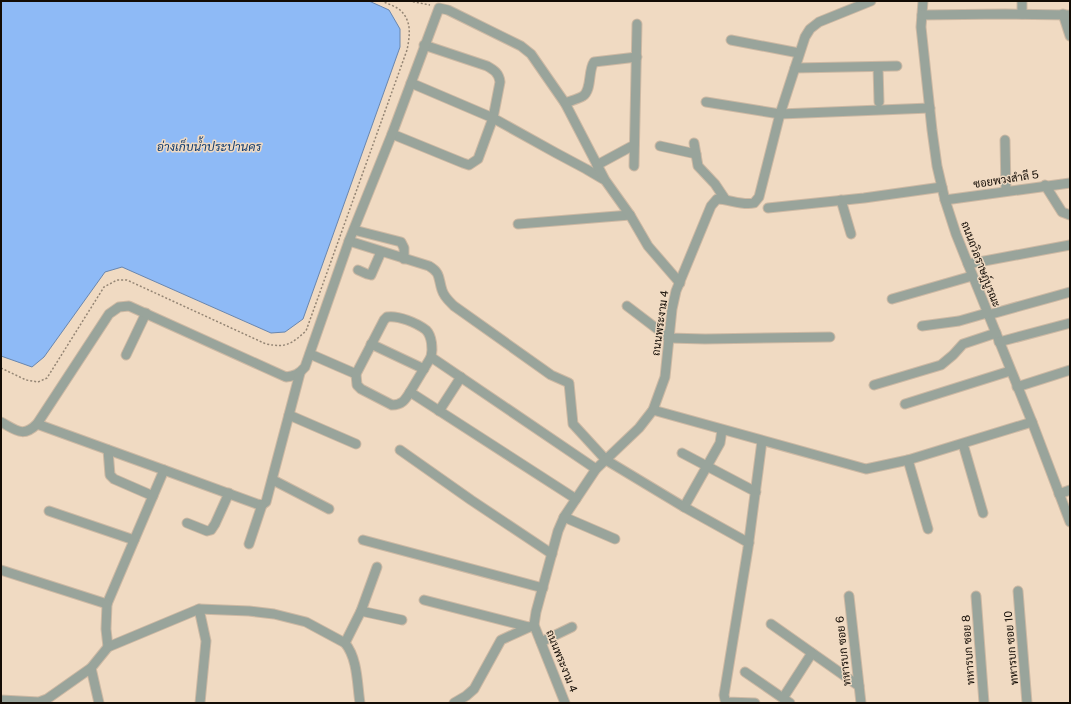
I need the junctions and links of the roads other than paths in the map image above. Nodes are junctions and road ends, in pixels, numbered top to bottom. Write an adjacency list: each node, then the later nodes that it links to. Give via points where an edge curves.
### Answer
1 (871, 1): 11 (street, via 819,22 805,37)
2 (923, 1): 6 (street, ถนนถวิลราษฎ์บูรณะ)
3 (1022, 1): 4 (street)
4 (1022, 14): 5 (street); 6 (street)
5 (1066, 14): 8 (street)
6 (922, 15): 20 (street, ถนนถวิลราษฎ์บูรณะ, via 921,27)
7 (637, 24): 12 (street)
8 (1070, 36)
9 (730, 40): 11 (street)
10 (424, 45): 16 (street); 19 (street, via 439,8 448,10 521,46 531,54); 22 (street, via 495,71 500,82)
11 (800, 53): 15 (street)
12 (637, 56): 19 (street, via 594,62 591,66 587,92 584,96); 26 (street)
13 (897, 66): 14 (street)
14 (878, 67): 15 (street); 18 (street)
15 (795, 68): 21 (street)
16 (411, 83): 22 (street); 23 (street)
17 (706, 102): 21 (street)
18 (879, 102)
19 (565, 103): 29 (street)
20 (930, 108): 21 (street); 34 (street, ถนนถวิลราษฎ์บูรณะ)
21 (780, 114): 36 (street, via 759,197 750,204)
22 (493, 118): 23 (street, via 478,159 469,165); 31 (street)
23 (392, 134): 43 (street)
24 (1005, 140): 35 (street)
25 (694, 143): 28 (street)
26 (634, 145): 29 (street); 30 (street)
27 (660, 146): 28 (street)
28 (696, 154): 36 (street, via 698,166)
29 (596, 165): 31 (street)
30 (634, 166)
31 (604, 180): 40 (street)
32 (1070, 183): 33 (street, ซอยพวงสำลี 5)
33 (1045, 185): 35 (street, ซอยพวงสำลี 5); 41 (street, via 1062,212)
34 (942, 187): 37 (street); 38 (street, ถนนถวิลราษฎ์บูรณะ)
35 (1006, 191): 38 (street, ซอยพวงสำลี 5)
36 (725, 199): 52 (street, ถนนพระงาม 4, via 717,199 711,206)
37 (841, 200): 39 (street); 44 (street)
38 (945, 200): 49 (street, ถนนถวิลราษฎ์บูรณะ)
39 (768, 208)
40 (630, 215): 42 (street); 52 (street, via 648,246)
41 (1070, 215)
42 (518, 224)
43 (354, 230): 45 (street); 48 (street, via 401,242)
44 (851, 234)
45 (349, 241): 47 (street); 64 (street)
46 (1070, 245): 49 (street)
47 (381, 252): 48 (street); 50 (street, via 372,274)
48 (404, 259): 90 (street, via 435,269 440,278 442,292 454,306 551,375 569,383 573,424)
49 (968, 264): 51 (street, ถนนถวิลราษฎ์บูรณะ)
50 (358, 270)
51 (972, 276): 54 (street); 57 (street, ถนนถวิลราษฎ์บูรณะ)
52 (680, 282): 61 (street, ถนนพระงาม 4, via 676,291)
53 (1070, 292): 57 (street)
54 (892, 299)
55 (627, 306): 61 (street)
56 (146, 313): 65 (street); 70 (street, via 286,377); 82 (street, via 129,306 119,307 109,314)
57 (987, 314): 59 (street); 62 (street, ถนนถวิลราษฎ์บูรณะ)
58 (1070, 323): 62 (street)
59 (922, 326)
60 (830, 337): 61 (street)
61 (669, 338): 77 (street, ถนนพระงาม 4, via 665,377)
62 (997, 338): 69 (street, ถนนถวิลราษฎ์บูรณะ); 73 (street, via 963,344 940,365)
63 (371, 344): 66 (street, via 384,320 397,316 426,330 430,336); 67 (street); 71 (street)
64 (310, 354): 70 (street); 71 (street)
65 (126, 355)
66 (431, 357): 67 (street); 72 (street)
67 (424, 369): 75 (street)
68 (1070, 370): 74 (street)
69 (1010, 371): 74 (street, ถนนถวิลราษฎ์บูรณะ); 76 (street)
70 (300, 373): 79 (street)
71 (356, 374): 75 (street, via 357,385 392,405 404,402)
72 (461, 377): 78 (street); 93 (street)
73 (874, 385)
74 (1017, 387): 81 (street, ถนนถวิลราษฎ์บูรณะ)
75 (410, 392): 78 (street)
76 (905, 404)
77 (653, 410): 83 (street); 90 (street, ถนนพระงาม 4, via 639,428)
78 (439, 411): 101 (street)
79 (289, 415): 85 (street); 95 (street)
80 (1, 422): 82 (street, via 21,432 30,431)
81 (1032, 422): 86 (street); 99 (street, ถนนถวิลราษฎ์บูรณะ)
82 (37, 424): 87 (street)
83 (722, 430): 84 (street); 92 (street, via 720,443)
84 (762, 441): 91 (street, via 866,469); 97 (street)
85 (356, 444)
86 (963, 444): 91 (street); 106 (street)
87 (108, 450): 94 (street); 100 (street, via 110,475)
88 (400, 450): 116 (street)
89 (682, 453): 92 (street)
90 (606, 460): 93 (street, ถนนพระงาม 4); 103 (street)
91 (908, 460): 110 (street)
92 (707, 466): 97 (street); 103 (street)
93 (596, 469): 101 (street, ถนนพระงาม 4)
94 (164, 470): 98 (street); 100 (street)
95 (273, 480): 102 (street, via 266,502); 104 (street)
96 (1070, 490): 99 (street)
97 (756, 492): 114 (street)
98 (229, 494): 102 (street); 109 (street, via 211,530 207,531)
99 (1059, 494): 108 (street, ถนนถวิลราษฎ์บูรณะ)
100 (153, 496): 112 (street)
101 (576, 499): 107 (street, ถนนพระงาม 4)
102 (262, 505): 115 (street)
103 (684, 507): 114 (street)
104 (329, 509)
105 (49, 511): 112 (street)
106 (982, 513)
107 (564, 517): 111 (street); 116 (street, ถนนพระงาม 4)
108 (1070, 522)
109 (187, 523)
110 (928, 529)
111 (615, 539)
112 (134, 540): 124 (street)
113 (363, 540): 119 (street)
114 (749, 542): 145 (street, via 724,696 727,702)
115 (249, 544)
116 (552, 554): 119 (street, ถนนพระงาม 4)
117 (377, 567): 126 (street)
118 (1, 570): 124 (street)
119 (542, 588): 129 (street, ถนนพระงาม 4)
120 (1018, 591): 148 (street, ทหารบก ซอย 10)
121 (849, 596): 137 (street, ทหารบก ซอย 6)
122 (976, 596): 147 (street, ทหารบก ซอย 8)
123 (424, 600): 129 (street)
124 (107, 604): 133 (street)
125 (199, 609): 132 (street, via 274,614 306,622); 133 (street); 141 (street, via 206,641)
126 (361, 611): 127 (street); 132 (street)
127 (402, 620)
128 (771, 624): 134 (street)
129 (532, 626): 131 (street, ถนนพระงาม 4); 143 (street, via 501,640 474,688)
130 (572, 627): 131 (street)
131 (541, 642): 144 (street, ถนนพระงาม 4)
132 (345, 643): 142 (street, via 355,664)
133 (108, 647): 135 (street)
134 (812, 653): 137 (street); 139 (street)
135 (91, 668): 138 (street, via 42,701); 140 (street)
136 (745, 672): 139 (street)
137 (859, 686): 146 (street, ทหารบก ซอย 6)
138 (1, 700)
139 (786, 700)
140 (99, 703)
141 (200, 703)
142 (360, 703)
143 (454, 703)
144 (566, 703)
145 (755, 703)
146 (861, 703)
147 (984, 703)
148 (1027, 703)

